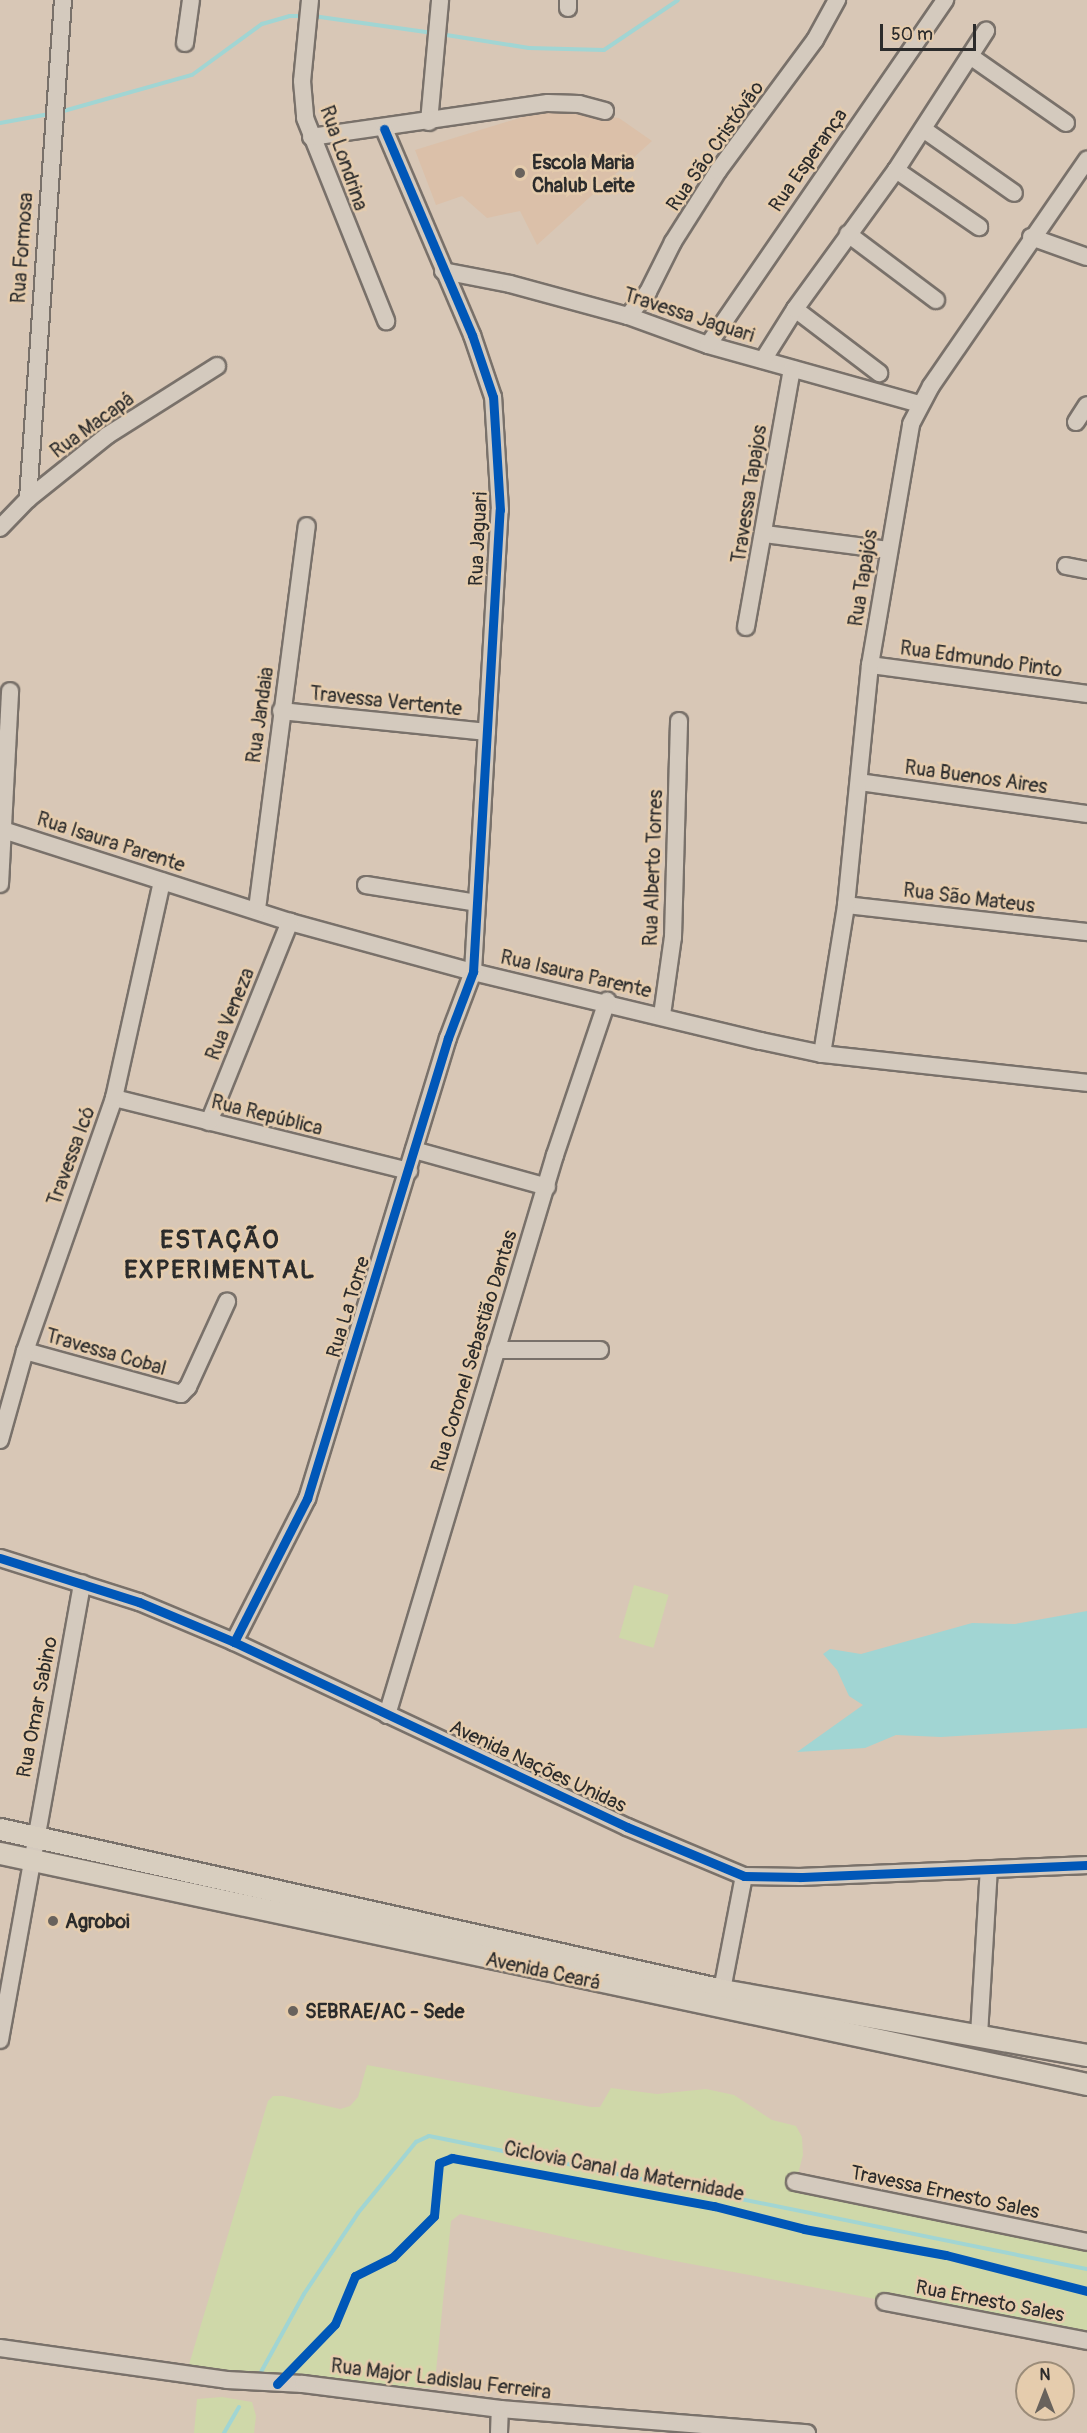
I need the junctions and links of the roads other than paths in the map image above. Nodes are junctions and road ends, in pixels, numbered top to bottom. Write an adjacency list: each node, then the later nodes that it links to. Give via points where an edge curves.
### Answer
1 (63, 0): 36 (street, Rua Formosa)
2 (191, 0): 8 (street)
3 (310, 0): 15 (street, Rua Londrina, via 302,95)
4 (440, 0): 11 (street)
5 (837, 0): 26 (street, Rua São Cristóvão, via 815,40 718,171 673,242 648,292)
6 (945, 0): 28 (street, Rua Esperança)
7 (986, 31): 9 (street)
8 (185, 43)
9 (970, 56): 12 (street); 14 (street)
10 (605, 111): 11 (street, via 579,104 548,103)
11 (429, 122): 13 (street)
12 (1066, 123)
13 (384, 129): 15 (street); 23 (street, Rua Jaguari)
14 (923, 129): 17 (street); 18 (street)
15 (311, 137): 27 (street, Rua Londrina)
16 (1087, 160): 21 (street, Rua Tapajós)
17 (896, 170): 19 (street); 20 (street)
18 (1014, 193)
19 (979, 228)
20 (848, 234): 24 (street); 25 (street)
21 (1031, 237): 22 (street); 33 (street, Rua Tapajós)
22 (1087, 257)
23 (443, 271): 26 (street, Travessa Jaguari, via 510,284); 49 (street, Rua Jaguari, via 484,367 496,425 500,510)
24 (936, 300)
25 (795, 309): 29 (street); 32 (street)
26 (628, 316): 28 (street, Travessa Jaguari)
27 (386, 321)
28 (708, 345): 29 (street, Travessa Jaguari)
29 (763, 360): 31 (street, Travessa Jaguari)
30 (217, 366): 36 (street, Rua Macapá, via 108,435)
31 (792, 369): 33 (street, Travessa Jaguari); 39 (street, Travessa Tapajos)
32 (879, 373)
33 (920, 404): 40 (street, Rua Tapajós, via 906,445)
34 (1087, 405): 35 (street)
35 (1076, 422)
36 (28, 499): 38 (street, Rua Macapá)
37 (307, 526): 47 (street, Rua Jandaia)
38 (0, 528)
39 (765, 534): 40 (street); 43 (street, Travessa Tapajos)
40 (888, 550): 44 (street, Rua Tapajós)
41 (1066, 566): 42 (street)
42 (1087, 570)
43 (746, 627)
44 (870, 665): 46 (street, Rua Edmundo Pinto); 50 (street, Rua Tapajós)
45 (10, 691): 52 (street)
46 (1087, 694)
47 (281, 711): 49 (street, Travessa Vertente); 58 (street, Rua Jandaia)
48 (679, 721): 63 (street, Rua Alberto Torres, via 673,937)
49 (487, 732): 56 (street, Rua Jaguari)
50 (859, 782): 51 (street, Rua Buenos Aires); 57 (street, Rua Tapajós)
51 (1087, 814)
52 (2, 829): 53 (street, Rua Isaura Parente); 54 (street)
53 (162, 881): 58 (street, Rua Isaura Parente); 66 (street, Travessa Icó)
54 (0, 884)
55 (366, 885): 56 (street)
56 (477, 903): 61 (street, Rua Jaguari)
57 (846, 905): 60 (street, Rua São Mateus); 64 (street, Rua Tapajós)
58 (256, 909): 59 (street, Rua Isaura Parente)
59 (290, 922): 61 (street, Rua Isaura Parente); 67 (street, Rua Veneza)
60 (1087, 933)
61 (473, 972): 62 (street, Rua Isaura Parente); 68 (street, Rua La Torre)
62 (607, 1001): 63 (street, Rua Isaura Parente); 70 (street, Rua Coronel Sebastião Dantas)
63 (662, 1016): 64 (street, Rua Isaura Parente)
64 (822, 1054): 65 (street, Rua Isaura Parente)
65 (1087, 1083)
66 (114, 1098): 67 (street, Rua República); 74 (street, Travessa Icó)
67 (209, 1122): 69 (street, Rua República)
68 (414, 1150): 69 (street, Rua La Torre); 70 (street)
69 (409, 1171): 78 (street, Rua La Torre, via 307,1498)
70 (547, 1187): 72 (street, Rua Coronel Sebastião Dantas)
71 (227, 1302): 74 (street, Travessa Cobal, via 188,1387 181,1394)
72 (496, 1350): 73 (street); 79 (street, Rua Coronel Sebastião Dantas)
73 (600, 1350)
74 (25, 1351): 75 (street, Travessa Icó)
75 (0, 1440)
76 (0, 1558): 77 (street, Avenida Nações Unidas)
77 (82, 1583): 78 (street, Avenida Nações Unidas); 81 (street, Rua Omar Sabino)
78 (234, 1642): 79 (street, Avenida Nações Unidas)
79 (387, 1715): 86 (street, Avenida Nações Unidas, via 627,1827)
80 (0, 1829): 81 (main road, Avenida Ceará)
81 (34, 1839): 83 (street, Rua Omar Sabino); 87 (main road, Avenida Ceará)
82 (0, 1853): 83 (main road, Avenida Ceará)
83 (30, 1862): 88 (street, Rua Omar Sabino); 92 (main road, Avenida Ceará)
84 (1087, 1865): 85 (street, Avenida Nações Unidas)
85 (989, 1869): 86 (street, Avenida Nações Unidas); 90 (street)
86 (744, 1876): 87 (street)
87 (722, 1990): 89 (main road, Avenida Ceará)
88 (2, 2013): 91 (street, Rua Omar Sabino)
89 (948, 2031): 90 (main road, Avenida Ceará); 92 (main road, via 923,2036)
90 (979, 2035): 93 (main road, Avenida Ceará)
91 (0, 2040)
92 (909, 2048): 95 (main road, Avenida Ceará)
93 (1041, 2048): 94 (main road, Avenida Ceará); 95 (main road, via 1030,2060)
94 (1087, 2055)
95 (991, 2066): 96 (main road, Avenida Ceará)
96 (1087, 2084)
97 (795, 2182): 98 (street, Travessa Ernesto Sales)
98 (1087, 2242)
99 (885, 2302): 100 (street, Rua Ernesto Sales)
100 (1087, 2341)
101 (0, 2348): 102 (street, Rua Major Ladislau Ferreira, via 227,2379 303,2384)
102 (500, 2409): 103 (street, Rua Major Ladislau Ferreira); 104 (street)
103 (685, 2428): 105 (street, Rua Major Ladislau Ferreira)
104 (499, 2433)
105 (807, 2433)

